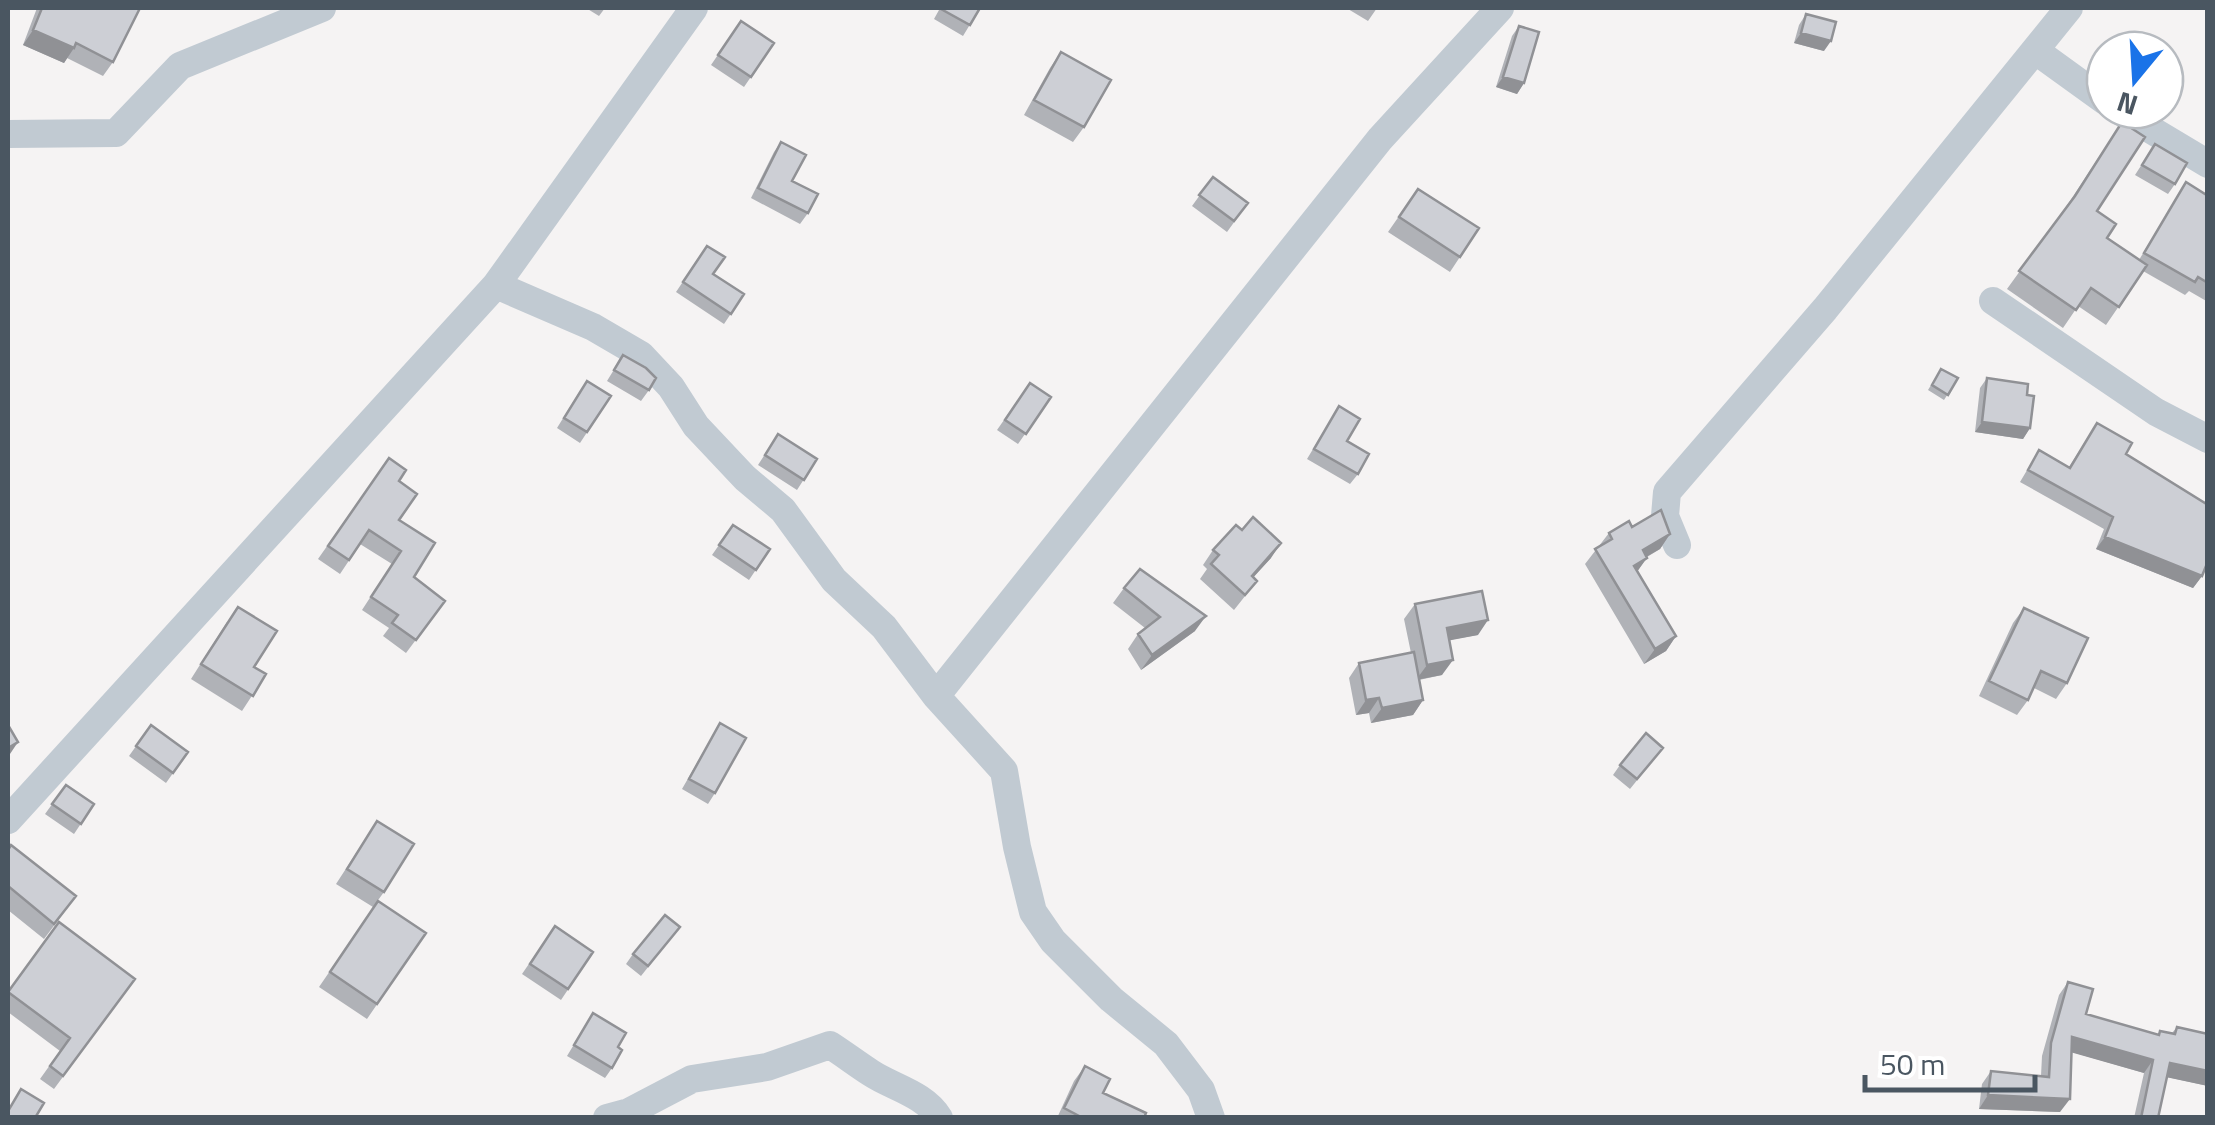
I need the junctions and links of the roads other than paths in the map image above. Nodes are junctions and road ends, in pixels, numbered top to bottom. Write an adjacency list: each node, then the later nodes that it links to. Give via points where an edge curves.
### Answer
1 (322, 8): 8 (street, via 180,66 116,133)
2 (694, 8): 10 (street)
3 (1500, 8): 14 (street, via 1380,139)
4 (2069, 8): 5 (street)
5 (2036, 51): 6 (street); 13 (street, via 1826,310 1667,492 1666,516)
6 (2085, 86)
7 (2151, 130): 9 (street)
8 (8, 134)
9 (2208, 164)
10 (496, 284): 14 (street, via 641,355 696,426 783,510 834,580 884,627); 15 (street)
11 (1993, 301): 12 (street, via 2156,412)
12 (2208, 439)
13 (1676, 545)
14 (936, 696): 18 (street, via 1004,771 1034,912 1111,1000 1166,1044 1201,1090)
15 (8, 820)
16 (607, 1118): 17 (street, via 692,1079 768,1067 830,1045)
17 (939, 1118)
18 (1210, 1118)

